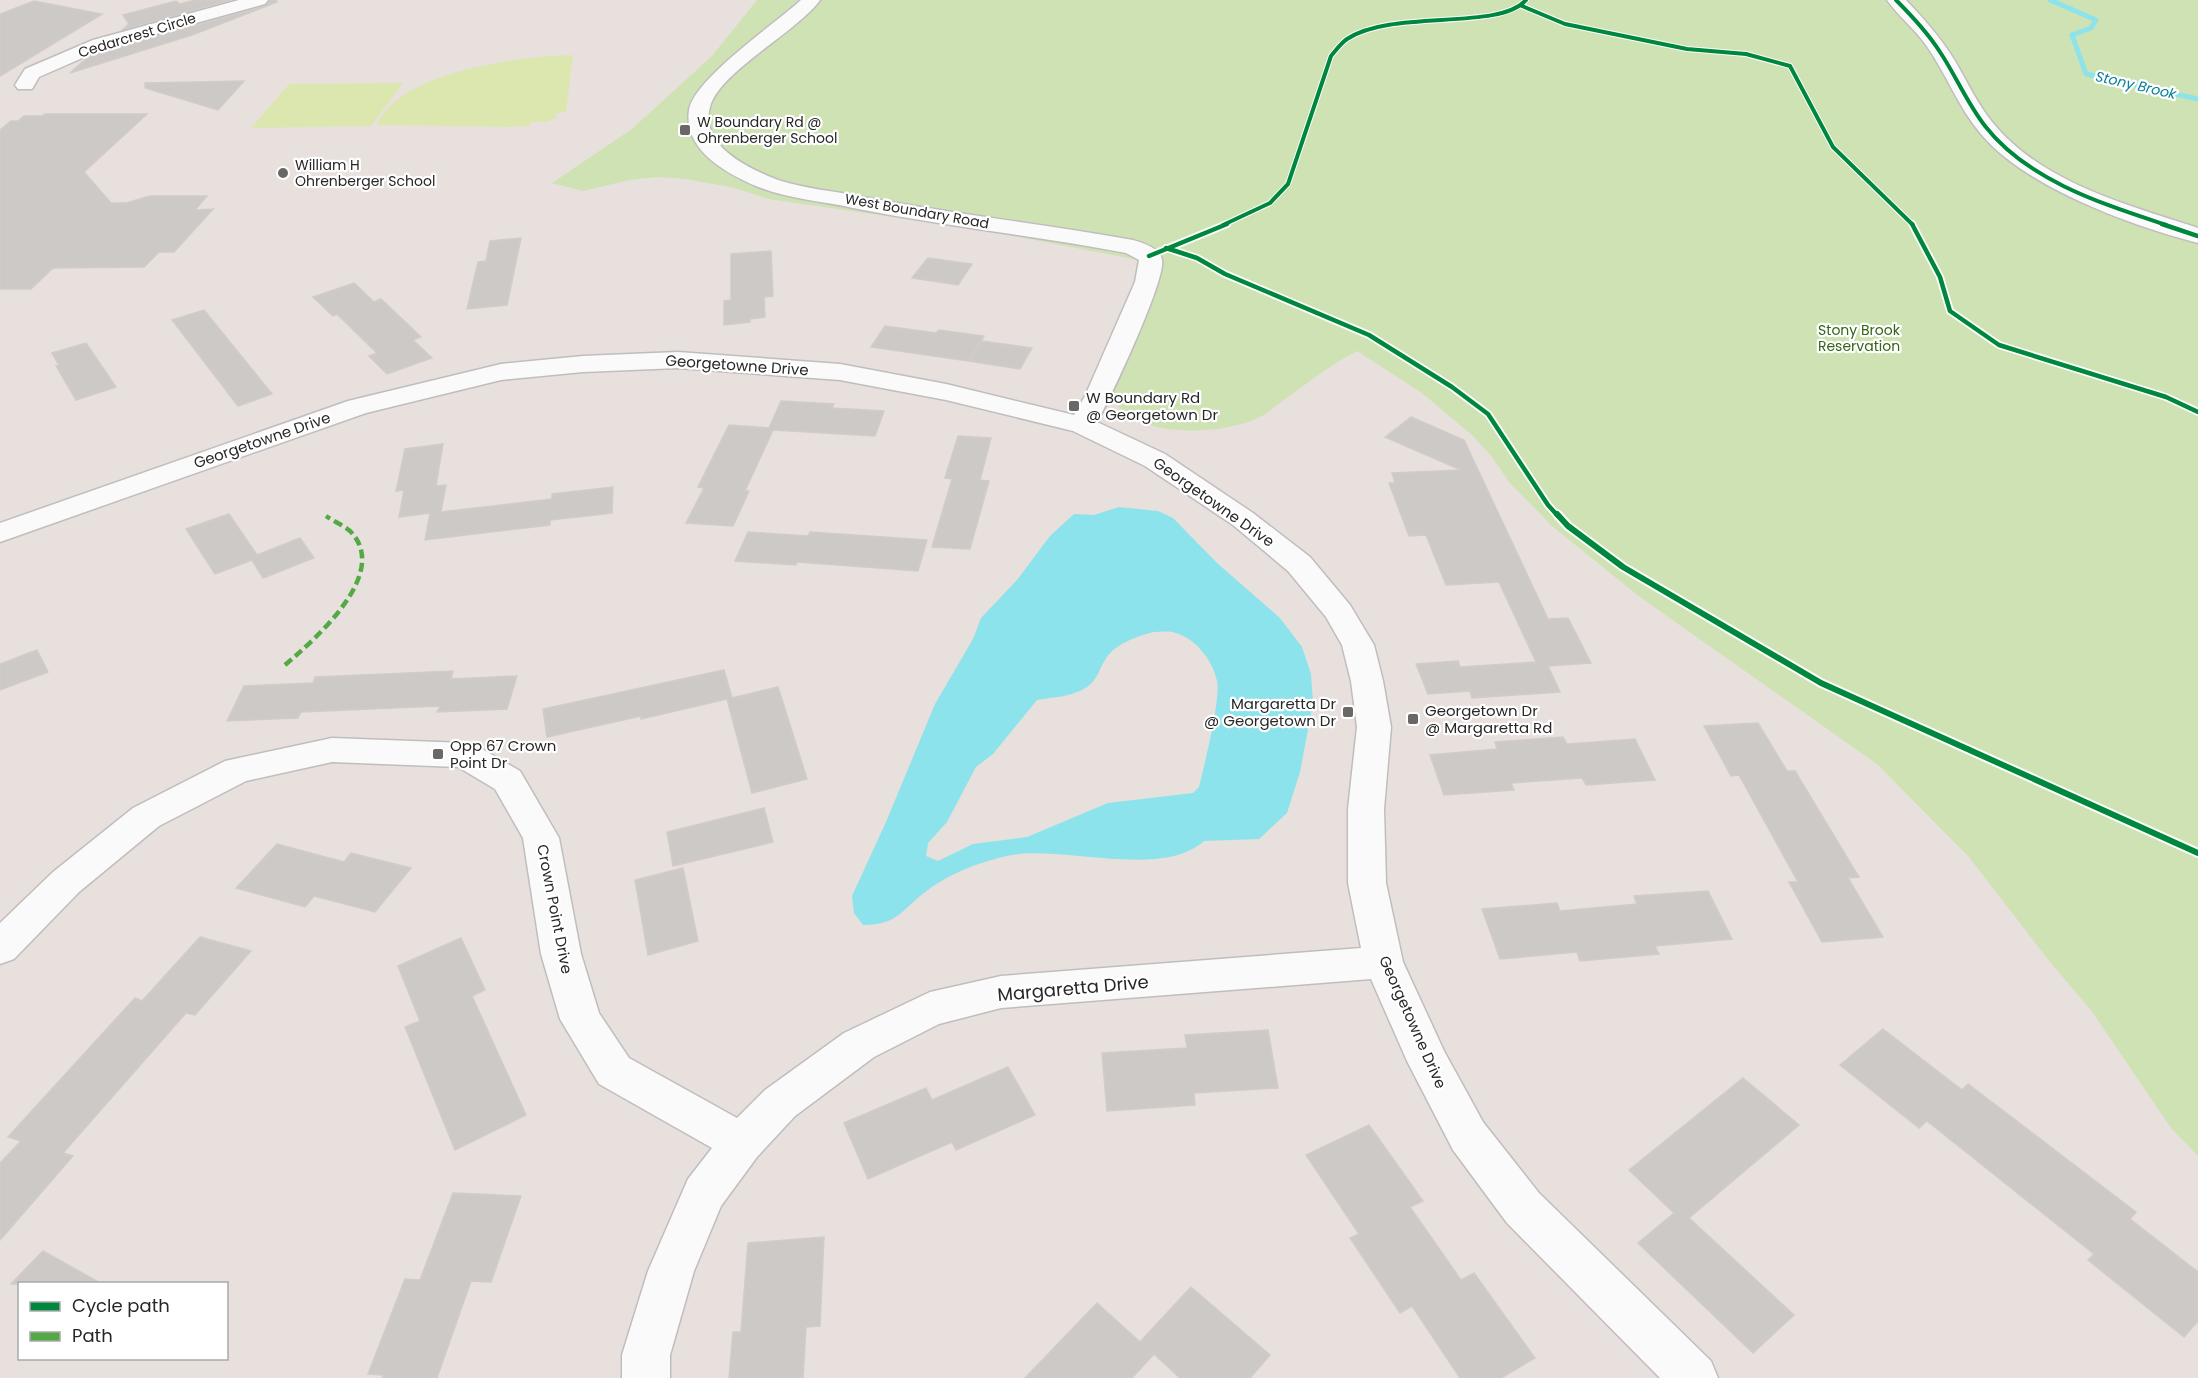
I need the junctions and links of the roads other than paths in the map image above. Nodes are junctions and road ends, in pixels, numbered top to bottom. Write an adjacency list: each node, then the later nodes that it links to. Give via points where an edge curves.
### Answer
1 (258, 0): 4 (street, Cedarcrest Circle, via 99,44 32,73)
2 (811, 0): 6 (street, West Boundary Road, via 712,84 699,108 702,138 732,166 765,183 1133,247 1149,256 1147,282)
3 (1896, 0): 5 (street, via 1940,51 1968,102 1994,136 2022,160 2054,180 2111,206)
4 (25, 85)
5 (2198, 236)
6 (1082, 425): 7 (street, Georgetowne Drive, via 946,392 840,372 678,360 501,372 357,407); 9 (street, Georgetowne Drive, via 1155,460 1243,519 1299,564 1339,612 1358,645 1374,727 1366,809 1367,883)
7 (0, 533)
8 (0, 948): 10 (street, Crown Point Drive, via 66,882 146,817 237,770 332,750 465,755 508,780 542,838 561,954 580,1019 614,1071)
9 (1383, 962): 10 (street, Margaretta Drive, via 1001,992 930,1009 859,1045 780,1103); 12 (street, Georgetowne Drive, via 1428,1061 1468,1136 1523,1208)
10 (742, 1143): 11 (street, Margaretta Drive, via 704,1193 671,1271 646,1355)
11 (646, 1378)
12 (1694, 1378)

